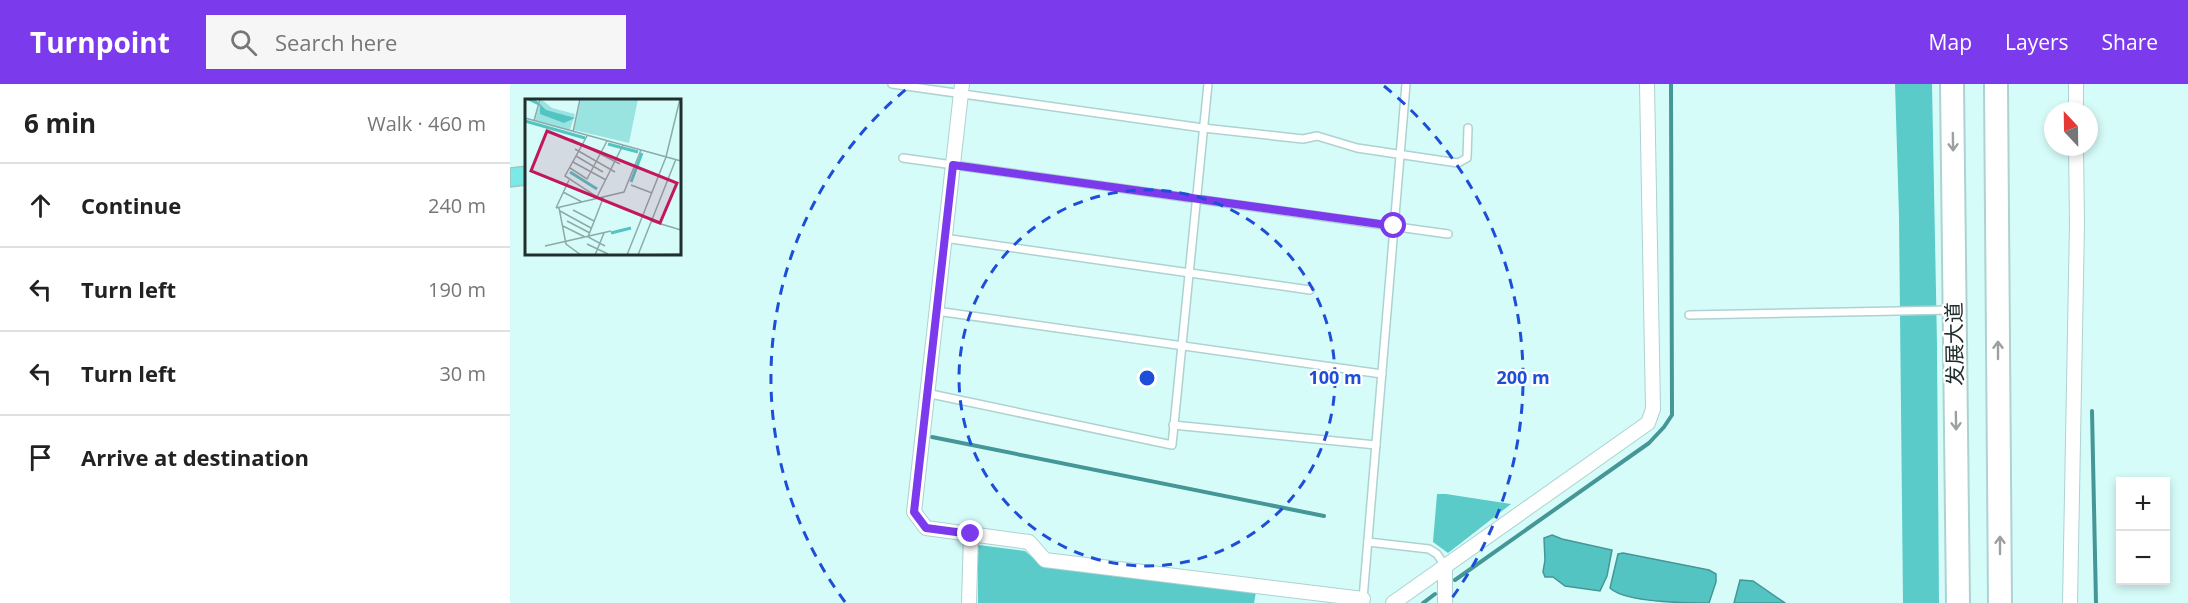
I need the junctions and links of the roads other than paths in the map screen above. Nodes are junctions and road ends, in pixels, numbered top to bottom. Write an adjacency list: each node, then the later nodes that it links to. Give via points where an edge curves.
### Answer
1 (892, 84): 8 (lane)
2 (1208, 84): 10 (lane)
3 (1406, 84): 12 (lane)
4 (1647, 84): 32 (street, via 1653,410 1648,423)
5 (1952, 84): 22 (main road, 发展大道, one-way to 22)
6 (1996, 84): 38 (main road, 发展大道, one-way to 6)
7 (2076, 84): 9 (street)
8 (962, 89): 10 (lane); 15 (street)
9 (2076, 102)
10 (1203, 128): 12 (lane, via 1303,139 1317,136 1357,148); 16 (lane)
11 (1468, 128): 12 (lane, via 1467,158 1458,163)
12 (1400, 154): 17 (lane)
13 (2076, 156): 39 (street)
14 (903, 158): 15 (lane)
15 (953, 165): 16 (lane); 19 (street)
16 (1196, 199): 17 (lane); 20 (lane)
17 (1394, 226): 18 (lane); 26 (lane)
18 (1448, 234)
19 (944, 238): 20 (lane); 23 (street)
20 (1189, 272): 21 (lane); 25 (lane)
21 (1310, 290)
22 (1955, 310): 24 (lane); 37 (main road, 发展大道, one-way to 37)
23 (936, 311): 25 (lane); 27 (street)
24 (1689, 315)
25 (1182, 346): 26 (lane); 28 (lane)
26 (1382, 374): 29 (lane)
27 (926, 393): 28 (lane, via 1172,445); 30 (street, via 914,512 926,528)
28 (1173, 425): 29 (lane)
29 (1376, 445): 31 (lane)
30 (971, 534): 33 (street, via 1029,542 1045,560); 34 (street)
31 (1368, 542): 32 (lane, via 1428,549); 33 (lane)
32 (1445, 566): 35 (street); 36 (street)
33 (1363, 598)
34 (969, 603)
35 (1393, 603)
36 (1445, 603)
37 (1958, 603)
38 (2000, 603)
39 (2070, 603)

